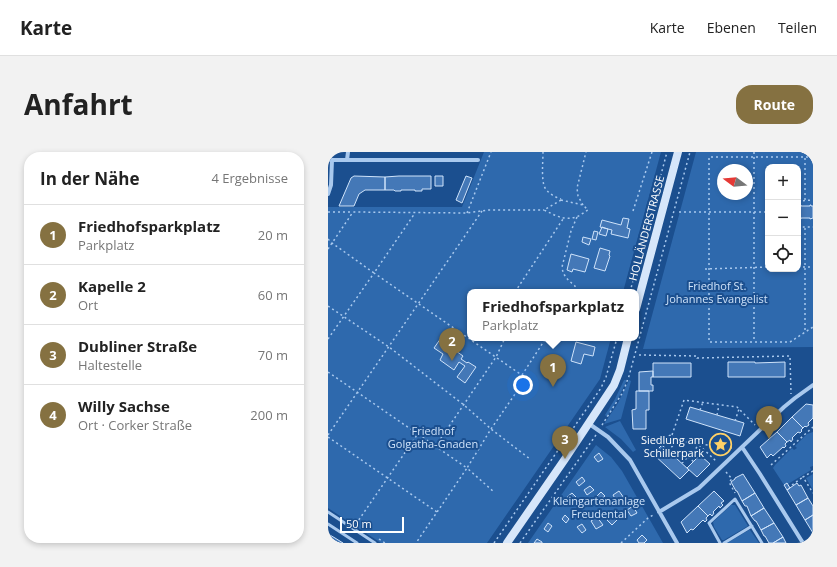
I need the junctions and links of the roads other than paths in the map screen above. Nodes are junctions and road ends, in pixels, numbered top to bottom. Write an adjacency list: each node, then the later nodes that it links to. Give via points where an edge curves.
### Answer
1 (348, 152): 4 (street)
2 (678, 152): 7 (street, HOLLÄNDERSTRASSE)
3 (330, 160): 4 (street); 6 (street, via 331,185)
4 (347, 160): 5 (street)
5 (478, 160)
6 (328, 194)
7 (639, 298)
8 (627, 341): 10 (street, via 616,381)
9 (813, 385): 11 (street, via 795,398)
10 (588, 423): 13 (street, via 608,437 630,460); 18 (street)
11 (742, 447): 13 (street, via 699,488); 23 (street)
12 (328, 512): 17 (lane)
13 (659, 512): 19 (street)
14 (328, 524): 16 (lane)
15 (752, 526): 20 (lane, via 735,499 709,523); 21 (lane); 22 (lane)
16 (357, 543)
17 (375, 543)
18 (507, 543)
19 (677, 543)
20 (720, 543)
21 (724, 543)
22 (762, 543)
23 (803, 543)

